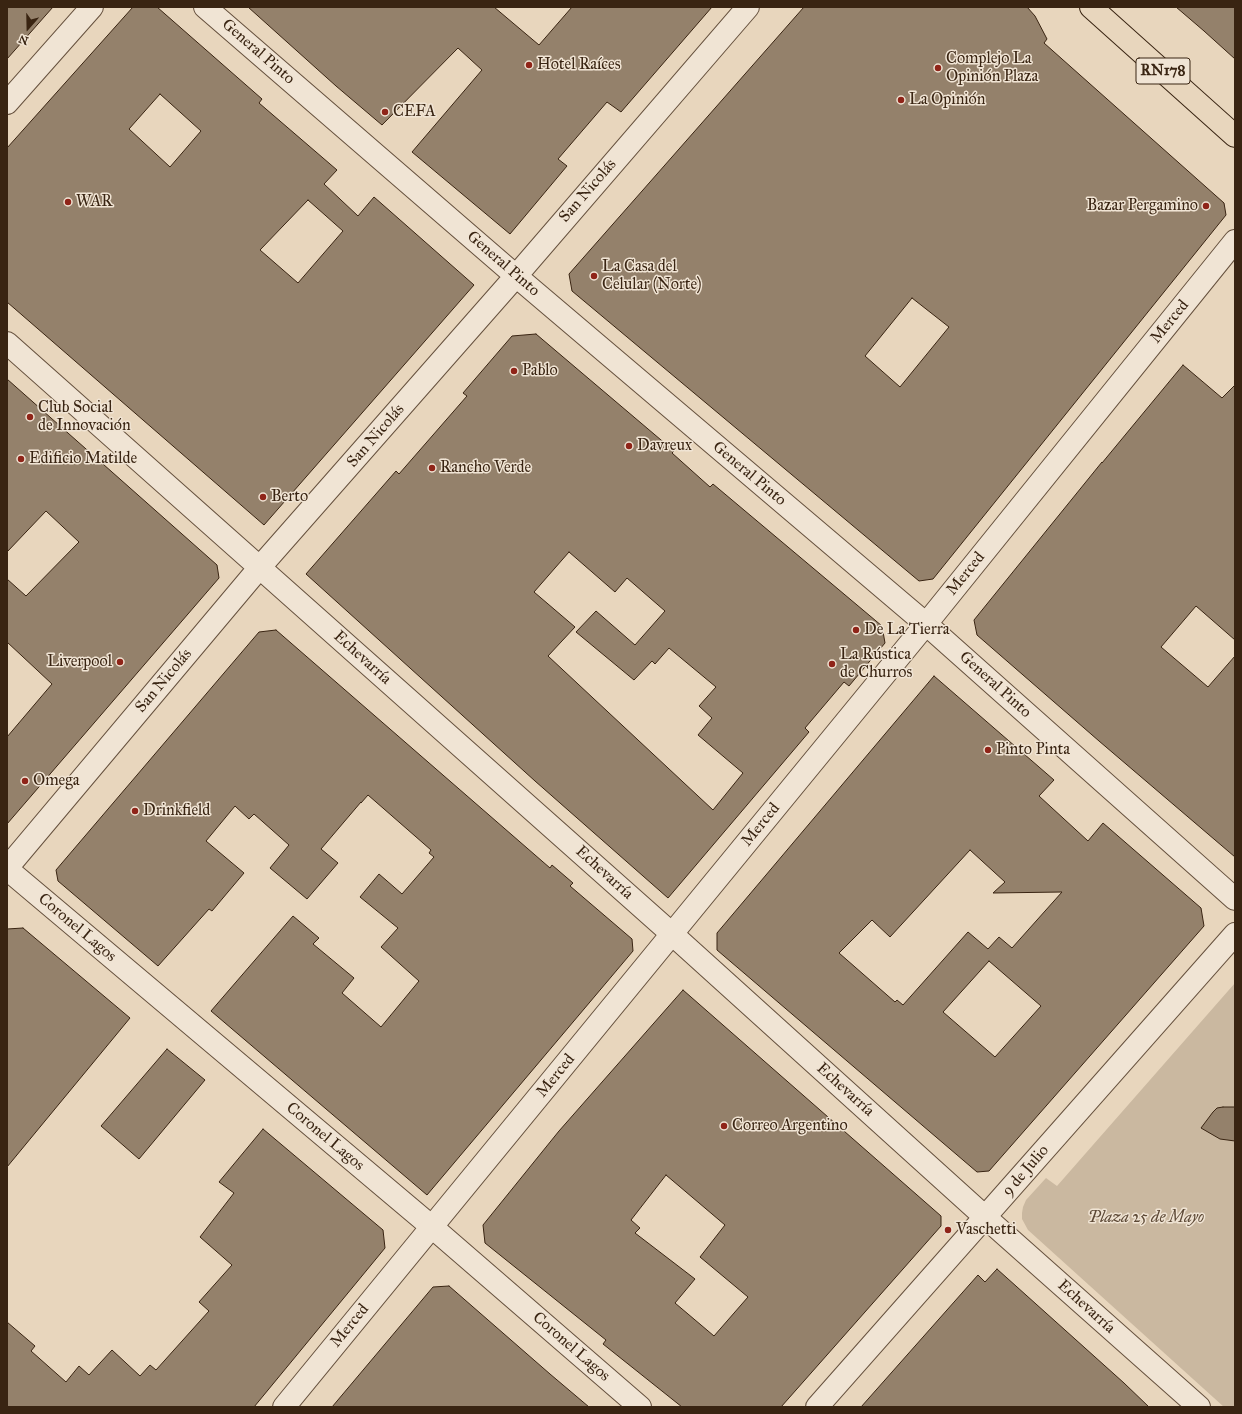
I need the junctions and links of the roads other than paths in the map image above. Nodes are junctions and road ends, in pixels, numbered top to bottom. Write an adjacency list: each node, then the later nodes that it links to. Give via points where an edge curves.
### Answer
1 (92, 7): 5 (street)
2 (205, 7): 8 (street, General Pinto)
3 (748, 7): 8 (street, San Nicolás)
4 (1091, 7): 6 (main road, RN178)
5 (7, 103)
6 (1235, 136)
7 (1235, 241): 11 (street, Merced)
8 (516, 276): 10 (street, San Nicolás); 11 (street, General Pinto)
9 (7, 343): 10 (street, Echevarría)
10 (260, 567): 12 (street, San Nicolás); 14 (street, Echevarría)
11 (926, 624): 13 (street, General Pinto); 14 (street, Merced)
12 (7, 868): 17 (street, Coronel Lagos)
13 (1235, 899)
14 (672, 934): 16 (street, Echevarría); 17 (street, Merced)
15 (1235, 934): 16 (street, 9 de Julio)
16 (985, 1217): 20 (street, 9 de Julio); 21 (street, Echevarría)
17 (432, 1227): 18 (street, Merced); 19 (street, Coronel Lagos)
18 (284, 1407)
19 (640, 1407)
20 (817, 1407)
21 (1199, 1407)

